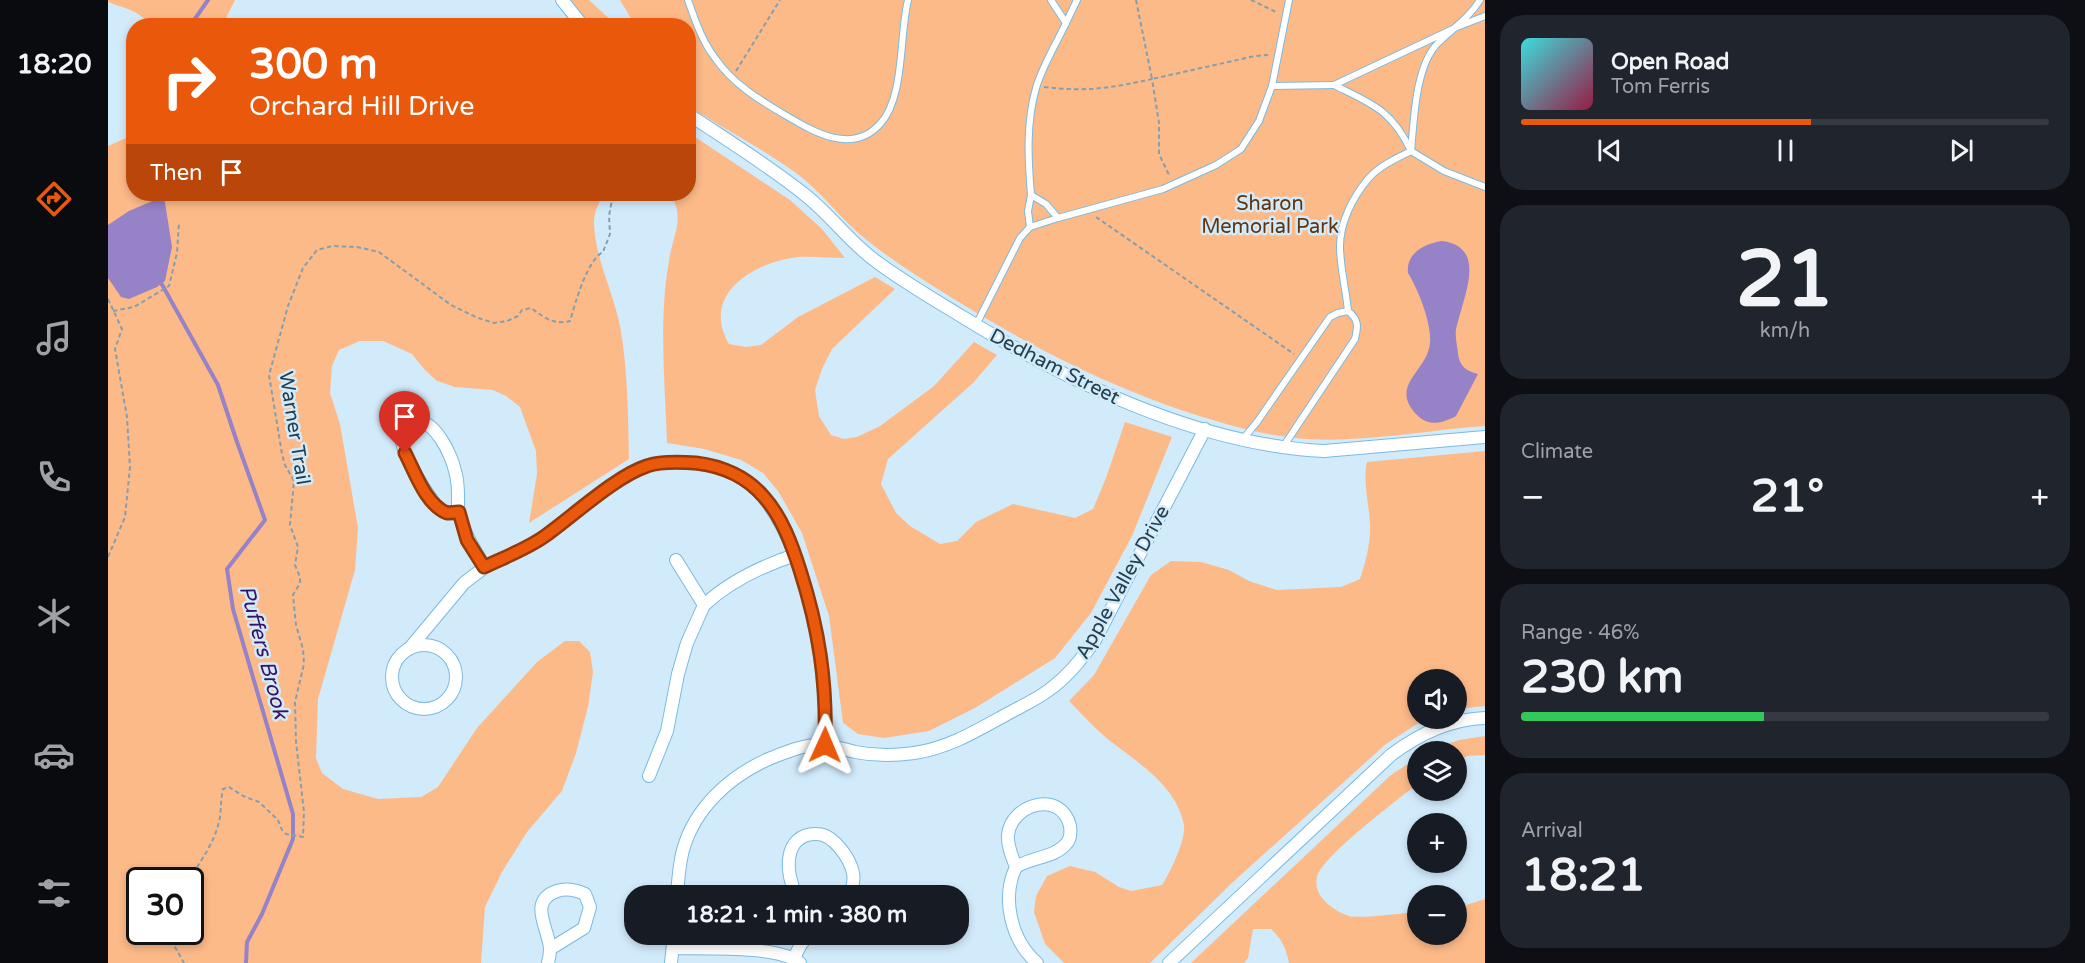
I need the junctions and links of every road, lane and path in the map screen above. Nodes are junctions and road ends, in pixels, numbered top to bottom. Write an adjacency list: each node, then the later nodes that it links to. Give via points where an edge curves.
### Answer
1 (562, 0): 13 (street)
2 (688, 0): 14 (lane)
3 (780, 0): 19 (path)
4 (908, 0): 19 (lane, via 896,93 880,124 864,136 845,139 815,133 750,95)
5 (1051, 0): 16 (lane)
6 (1077, 0): 16 (lane)
7 (1136, 0): 20 (path)
8 (1251, 0): 11 (path)
9 (1289, 0): 11 (lane)
10 (1480, 0): 17 (lane)
11 (1285, 16): 18 (lane)
12 (1485, 16): 17 (lane)
13 (577, 18)
14 (694, 18)
15 (696, 23): 19 (lane, via 701,37)
16 (1066, 23): 22 (lane)
17 (1457, 27): 21 (lane); 25 (lane, via 1437,44 1426,63 1418,93)
18 (1277, 56): 20 (path, via 1256,56); 23 (lane)
19 (731, 78)
20 (1152, 79): 22 (path, via 1108,89); 26 (path, via 1159,154)
21 (1334, 85): 23 (lane); 25 (lane, via 1386,113)
22 (1037, 86): 28 (lane, via 1028,159)
23 (1272, 86): 26 (lane, via 1259,121 1241,149)
24 (696, 119): 37 (street, Dedham Street, via 796,188 878,263)
25 (1412, 151): 27 (lane, via 1444,171); 36 (lane, via 1369,178 1347,213 1340,245)
26 (1173, 185): 30 (lane)
27 (1485, 187)
28 (1031, 195): 31 (lane); 33 (lane)
29 (612, 201): 53 (path, Warner Trail, via 610,234 578,291 570,321 548,320 531,308 507,321 494,323 478,318 451,305 379,252 357,247 317,250 303,268 269,375 282,454 294,481 290,525 298,547 295,565 300,583 293,595 304,664 295,702 303,837 286,834 278,819 259,802 229,787 223,789 216,831)
30 (1090, 210): 31 (lane); 38 (path)
31 (1058, 218): 33 (lane)
32 (179, 222): 35 (path, via 169,286 134,307)
33 (1030, 227): 37 (lane, via 1020,238)
34 (108, 299): 35 (path)
35 (113, 311): 45 (path, via 122,329 116,349 130,467 125,517)
36 (1348, 311): 38 (lane, via 1330,317); 42 (lane, via 1356,317 1355,339)
37 (976, 325): 39 (street, Dedham Street, via 1085,385)
38 (1301, 359): 41 (lane)
39 (1205, 429): 41 (street, Dedham Street); 51 (street, Apple Valley Drive, via 1095,640 1073,669 1048,691 942,747 891,756)
40 (1485, 437): 42 (street, Dedham Street, via 1324,451)
41 (1242, 439): 42 (street, Dedham Street)
42 (1283, 447)
43 (459, 512): 43 (street, via 457,476 450,455 433,428 420,422 412,424 401,440 405,453 428,495 443,512); 47 (street, via 467,540)
44 (795, 555): 47 (street, via 774,510 750,483 714,467 680,462 648,465 636,471 542,538); 48 (street, via 746,575); 51 (street, via 821,650)
45 (108, 557)
46 (676, 560): 48 (street)
47 (484, 567): 49 (street, via 458,590)
48 (704, 605): 52 (street, via 687,643 667,731)
49 (409, 649): 49 (street, via 437,648 451,661 456,679 449,697 441,704 414,707 394,689 396,662)
50 (1485, 718): 68 (street, via 1433,729 1397,751)
51 (825, 745): 55 (street, Apple Valley Drive, via 804,747 766,760 718,793 688,837)
52 (649, 776)
53 (198, 867)
54 (1016, 867): 54 (street, via 1008,833 1016,818 1035,806 1052,805 1062,810 1071,832 1066,845); 67 (street, via 1009,882 1010,916 1022,946)
55 (678, 885)
56 (792, 885): 57 (street, via 788,863 795,844 816,834 836,844 850,863)
57 (852, 885)
58 (174, 945): 64 (path)
59 (673, 945): 62 (street)
60 (801, 945): 63 (street)
61 (550, 948): 61 (street, via 584,928 590,907 585,894 563,889 549,894 543,903 540,913); 65 (street)
62 (673, 948): 63 (street, via 759,951); 66 (street)
63 (797, 960)
64 (184, 963)
65 (548, 963)
66 (671, 963)
67 (1037, 963)
68 (1169, 963)

